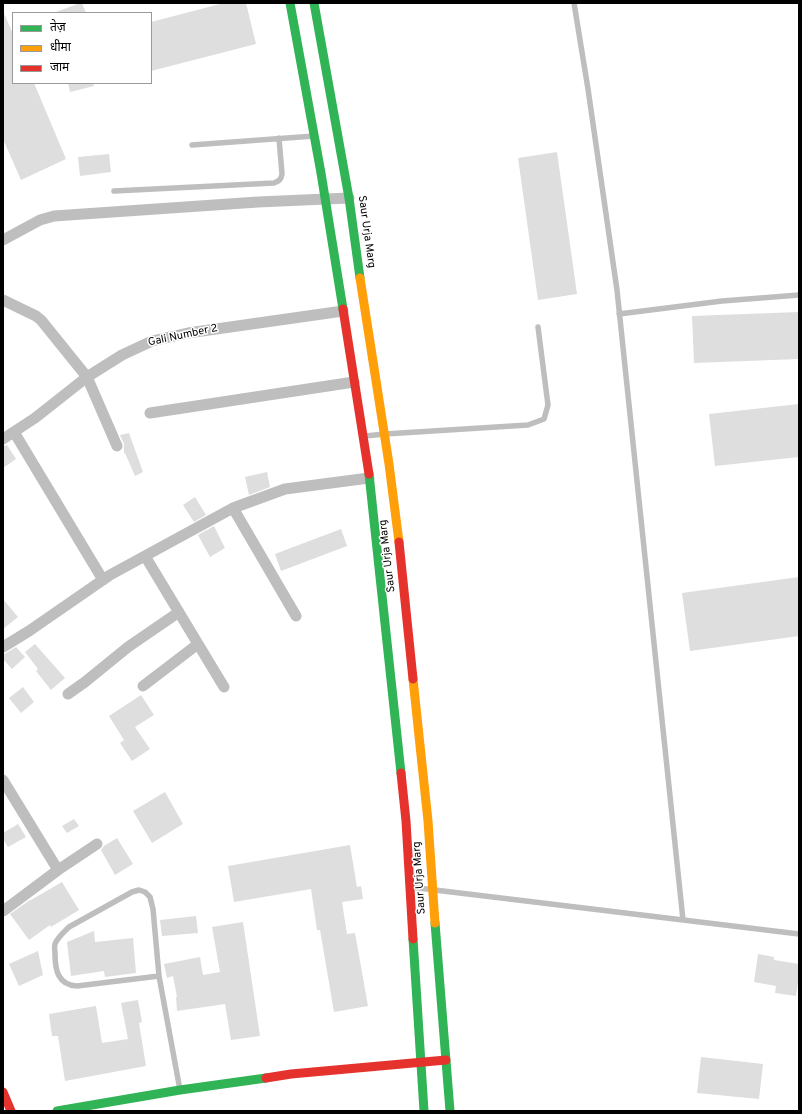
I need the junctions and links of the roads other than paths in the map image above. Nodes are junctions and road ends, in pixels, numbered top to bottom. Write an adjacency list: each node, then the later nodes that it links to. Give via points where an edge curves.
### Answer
1 (290, 3): 4 (street, Saur Urja Marg)
2 (314, 3): 9 (street, Saur Urja Marg)
3 (574, 3): 14 (lane)
4 (314, 136): 5 (lane); 8 (street, Saur Urja Marg)
5 (279, 138): 6 (lane); 7 (lane, via 282,174 274,183)
6 (192, 145)
7 (114, 191)
8 (325, 198): 9 (street); 10 (street, via 54,216 40,220); 13 (street, Saur Urja Marg)
9 (349, 198): 20 (street, Saur Urja Marg)
10 (3, 240)
11 (799, 295): 14 (lane, via 722,301)
12 (3, 300): 16 (street, via 41,320)
13 (344, 311): 16 (street, Gali Number 2, via 188,333 152,341 126,353); 17 (street, Saur Urja Marg)
14 (619, 314): 42 (lane)
15 (538, 327): 20 (lane, via 548,405 544,419 528,425)
16 (87, 377): 19 (street, Gali Number 2); 23 (street)
17 (354, 382): 18 (street); 21 (street, Saur Urja Marg)
18 (150, 413)
19 (14, 432): 22 (street, Gali Number 2); 27 (street)
20 (385, 434): 21 (lane); 29 (street, Saur Urja Marg, via 402,568)
21 (363, 437): 24 (street, Saur Urja Marg)
22 (3, 439)
23 (116, 446)
24 (369, 478): 25 (street, via 285,489); 29 (street, Saur Urja Marg)
25 (233, 508): 26 (street); 30 (street)
26 (145, 556): 27 (street); 28 (street)
27 (103, 580): 32 (street)
28 (179, 612): 31 (street); 35 (street, via 128,647)
29 (395, 613): 39 (street, Saur Urja Marg); 40 (street, Saur Urja Marg, via 428,822)
30 (296, 616)
31 (198, 644): 33 (street); 34 (street)
32 (3, 647)
33 (143, 686)
34 (224, 687)
35 (68, 694)
36 (3, 780): 38 (street)
37 (97, 844): 38 (street)
38 (58, 870): 41 (street)
39 (410, 887): 40 (lane); 46 (street, Saur Urja Marg)
40 (432, 889): 42 (lane); 45 (street, Saur Urja Marg)
41 (3, 911)
42 (682, 920): 43 (lane)
43 (799, 934)
44 (159, 976): 44 (lane, via 153,909 150,897 139,890 69,927 55,945 55,961 59,976 69,986); 47 (lane)
45 (446, 1060): 46 (street); 52 (street, Saur Urja Marg)
46 (421, 1063): 47 (street, via 291,1074); 51 (street, Saur Urja Marg)
47 (180, 1090): 50 (street)
48 (3, 1092): 49 (street)
49 (11, 1111)
50 (57, 1111)
51 (424, 1111)
52 (450, 1111)

